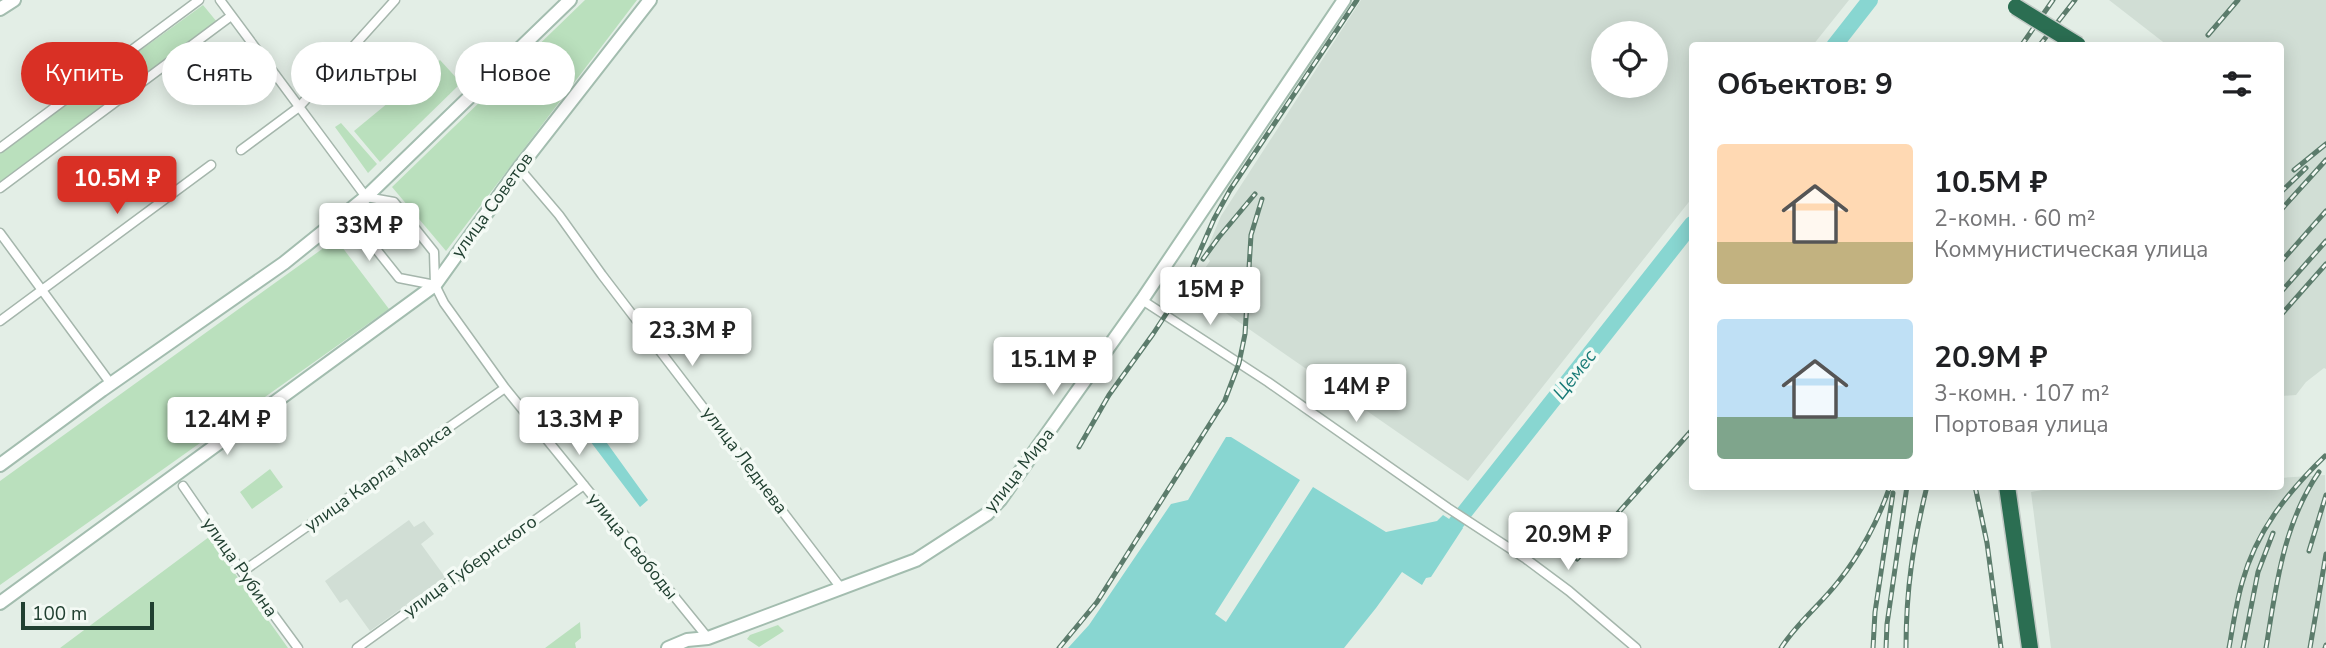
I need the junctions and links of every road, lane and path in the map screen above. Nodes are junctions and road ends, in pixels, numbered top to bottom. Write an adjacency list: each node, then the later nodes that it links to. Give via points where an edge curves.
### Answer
1 (14, 0): 9 (street)
2 (199, 0): 13 (street)
3 (220, 0): 10 (street)
4 (395, 0): 12 (street)
5 (570, 0): 18 (street)
6 (650, 0): 16 (street, улица Советов)
7 (1344, 0): 22 (street, улица Мира)
8 (2011, 3): 11 (highway, bridge)
9 (0, 9)
10 (231, 16): 12 (street); 17 (street)
11 (2073, 42)
12 (299, 107): 14 (street); 18 (street)
13 (0, 148)
14 (240, 150)
15 (211, 165): 21 (street)
16 (519, 167): 20 (street, улица Советов); 31 (street, улица Леднева)
17 (0, 188)
18 (366, 197): 20 (street, улица Свободы, via 394,202 434,252); 20 (street, via 360,229 399,278); 24 (street, via 284,263)
19 (0, 233): 21 (street)
20 (435, 285): 25 (street, улица Свободы); 32 (street, улица Советов)
21 (42, 291): 23 (street); 24 (street)
22 (1142, 300): 31 (street, улица Мира, via 987,514 916,559); 37 (street, via 1526,559)
23 (0, 321)
24 (111, 384): 26 (street)
25 (505, 388): 27 (street, улица Свободы); 30 (street, улица Карла Маркса)
26 (0, 465)
27 (584, 485): 33 (street, улица Свободы); 35 (street, улица Губернского)
28 (183, 486): 30 (street, улица Рубина)
29 (2008, 490): 38 (highway)
30 (242, 572): 34 (street, улица Рубина)
31 (841, 588): 33 (street, улица Мира)
32 (0, 603)
33 (708, 638): 36 (street, улица Мира)
34 (298, 648)
35 (357, 648)
36 (668, 648)
37 (1636, 648)
38 (2030, 648)

